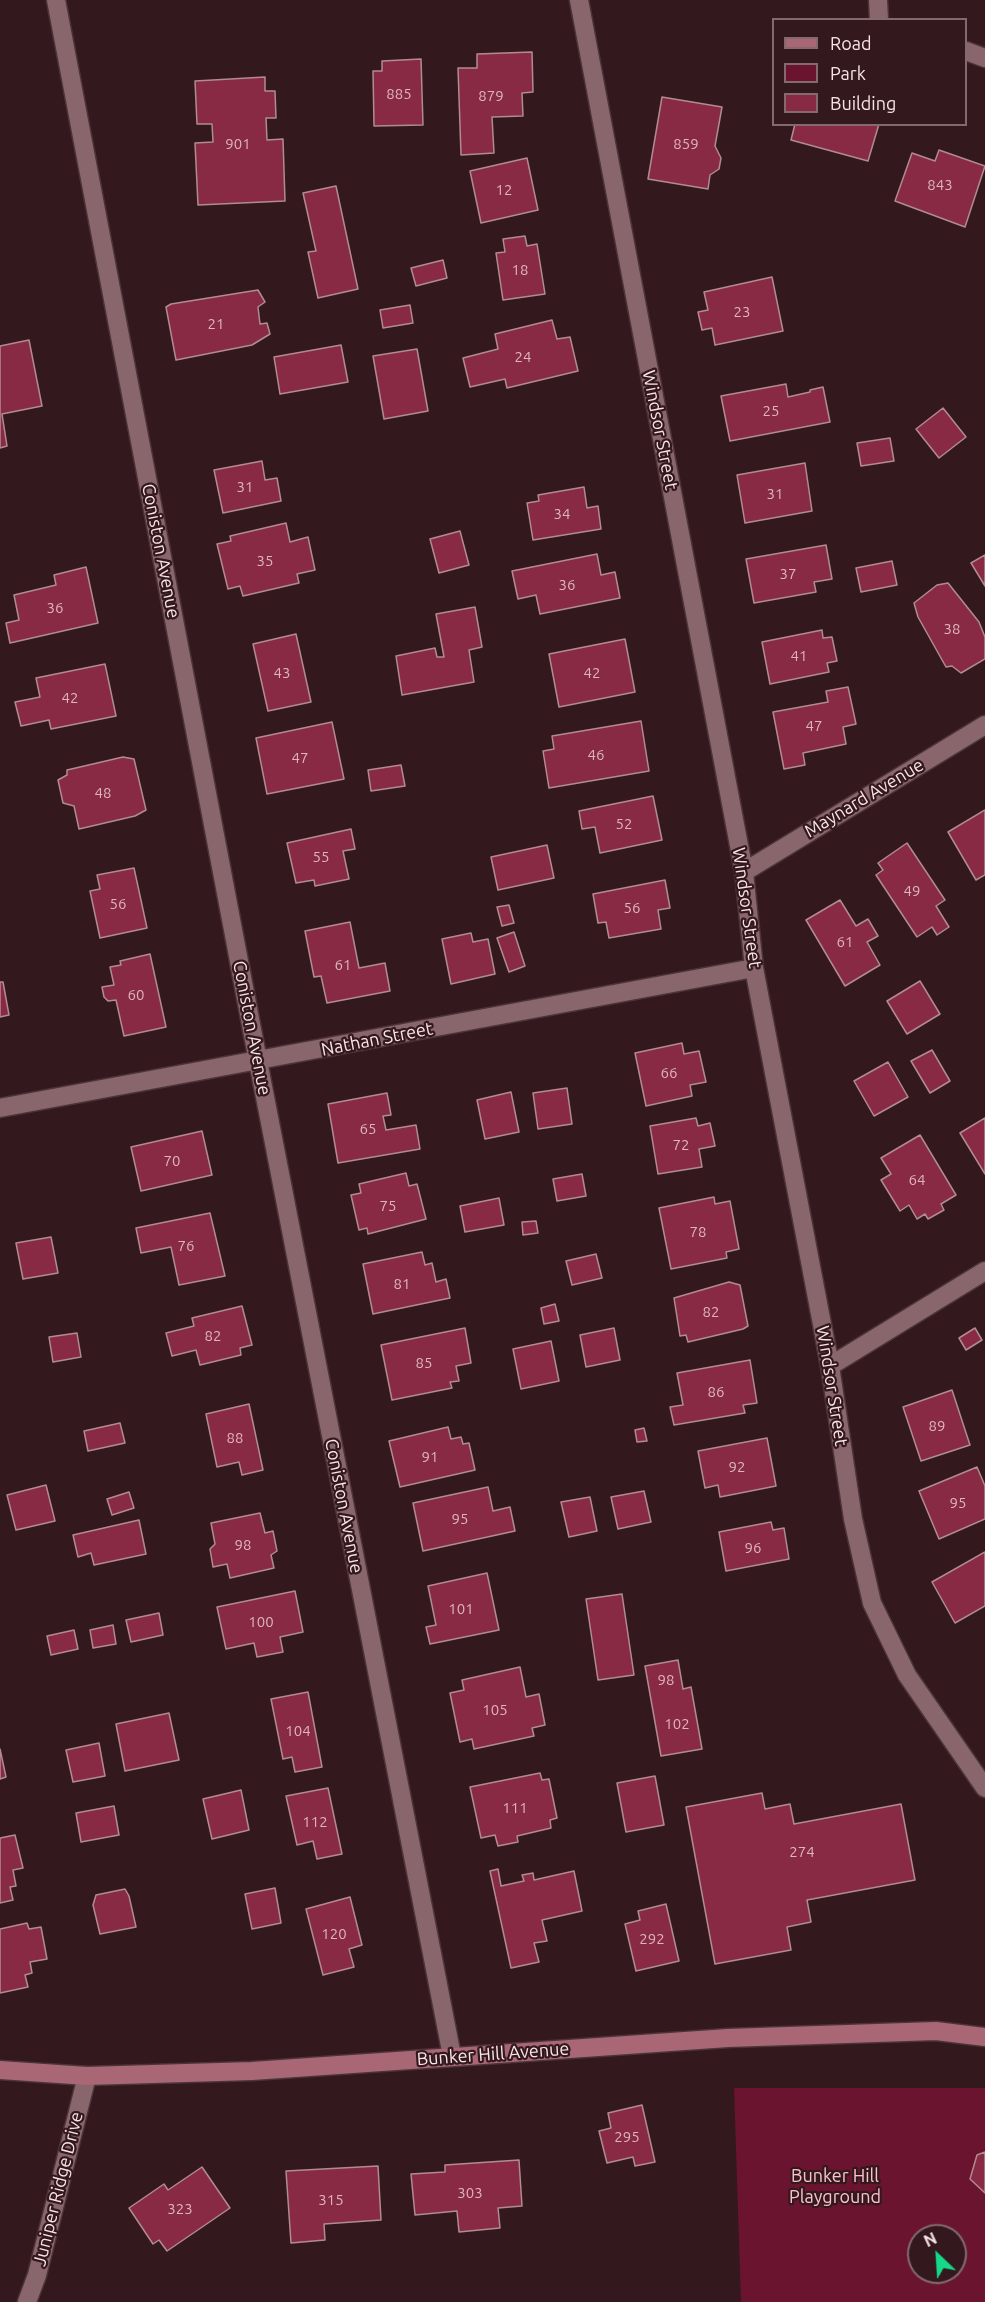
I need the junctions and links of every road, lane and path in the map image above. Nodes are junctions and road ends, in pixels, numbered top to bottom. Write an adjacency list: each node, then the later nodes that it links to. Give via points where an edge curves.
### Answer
1 (56, 0): 10 (street, Coniston Avenue)
2 (579, 0): 8 (street, Windsor Street)
3 (878, 0): 4 (street)
4 (879, 18)
5 (967, 51): 6 (street)
6 (985, 58)
7 (985, 725): 8 (street, Maynard Avenue)
8 (744, 872): 9 (street, Windsor Street)
9 (754, 968): 10 (street, Nathan Street); 13 (street, Windsor Street)
10 (258, 1061): 11 (street, Nathan Street); 16 (street, Coniston Avenue)
11 (0, 1108)
12 (985, 1271): 13 (street)
13 (830, 1366): 14 (street, Windsor Street, via 872,1604 907,1675)
14 (985, 1788)
15 (985, 2037): 16 (main road, Bunker Hill Avenue, via 936,2031 728,2038)
16 (452, 2056): 18 (main road, Bunker Hill Avenue, via 252,2071)
17 (0, 2070): 18 (main road, Bunker Hill Avenue)
18 (87, 2076): 19 (street, Juniper Ridge Drive)
19 (27, 2302)

